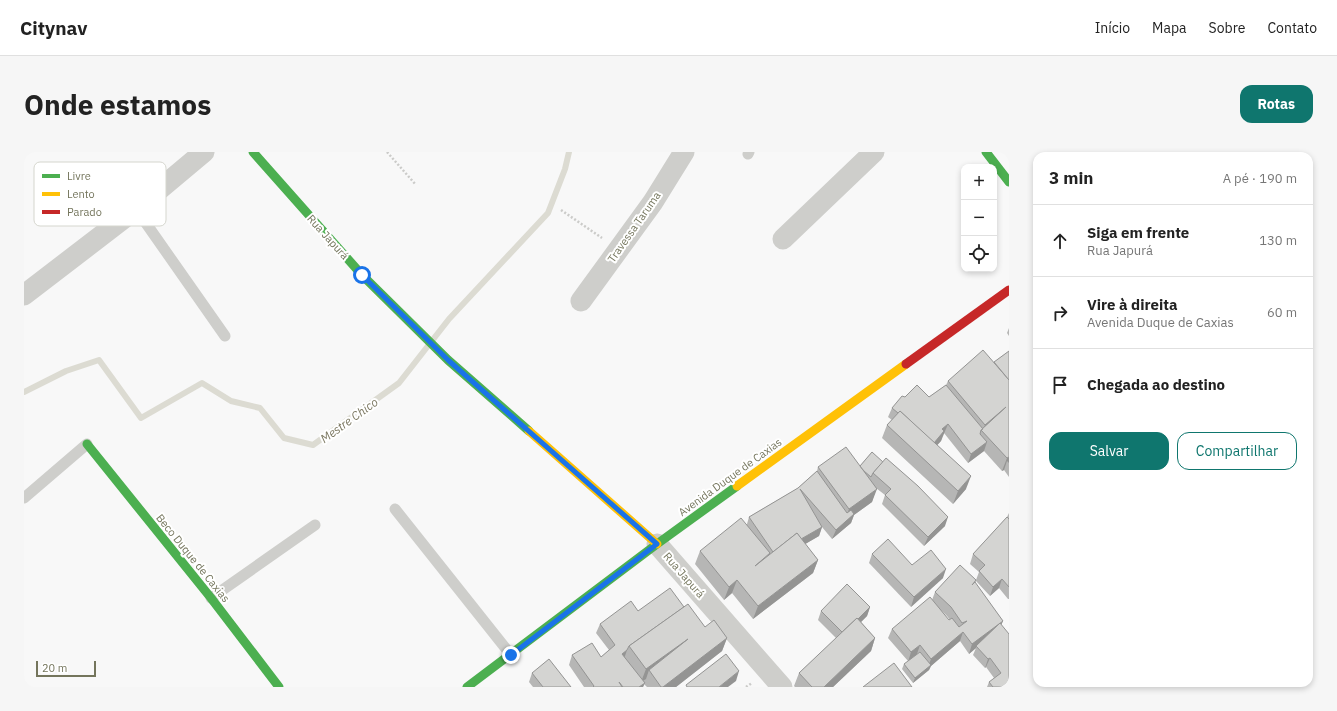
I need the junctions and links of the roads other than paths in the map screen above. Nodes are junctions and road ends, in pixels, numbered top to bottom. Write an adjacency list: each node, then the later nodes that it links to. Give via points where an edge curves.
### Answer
1 (204, 152): 7 (street)
2 (253, 152): 19 (street, Rua Japurá, via 362,275 448,360)
3 (684, 152): 13 (street, Travessa Taruma, via 653,202)
4 (874, 152): 10 (street)
5 (986, 152): 6 (street)
6 (1009, 182)
7 (166, 184)
8 (114, 226): 12 (street)
9 (148, 226): 14 (lane)
10 (783, 239)
11 (1009, 290): 19 (street, Avenida Duque de Caxias)
12 (24, 295)
13 (581, 300)
14 (225, 336)
15 (87, 444): 16 (lane); 20 (street, Beco Duque de Caxias)
16 (24, 498)
17 (395, 510): 21 (lane)
18 (315, 525): 20 (lane)
19 (657, 544): 21 (street, Avenida Duque de Caxias); 24 (street, Rua Japurá)
20 (211, 598): 22 (street, Beco Duque de Caxias)
21 (511, 655): 23 (street, Avenida Duque de Caxias)
22 (279, 687)
23 (467, 687)
24 (782, 687)

